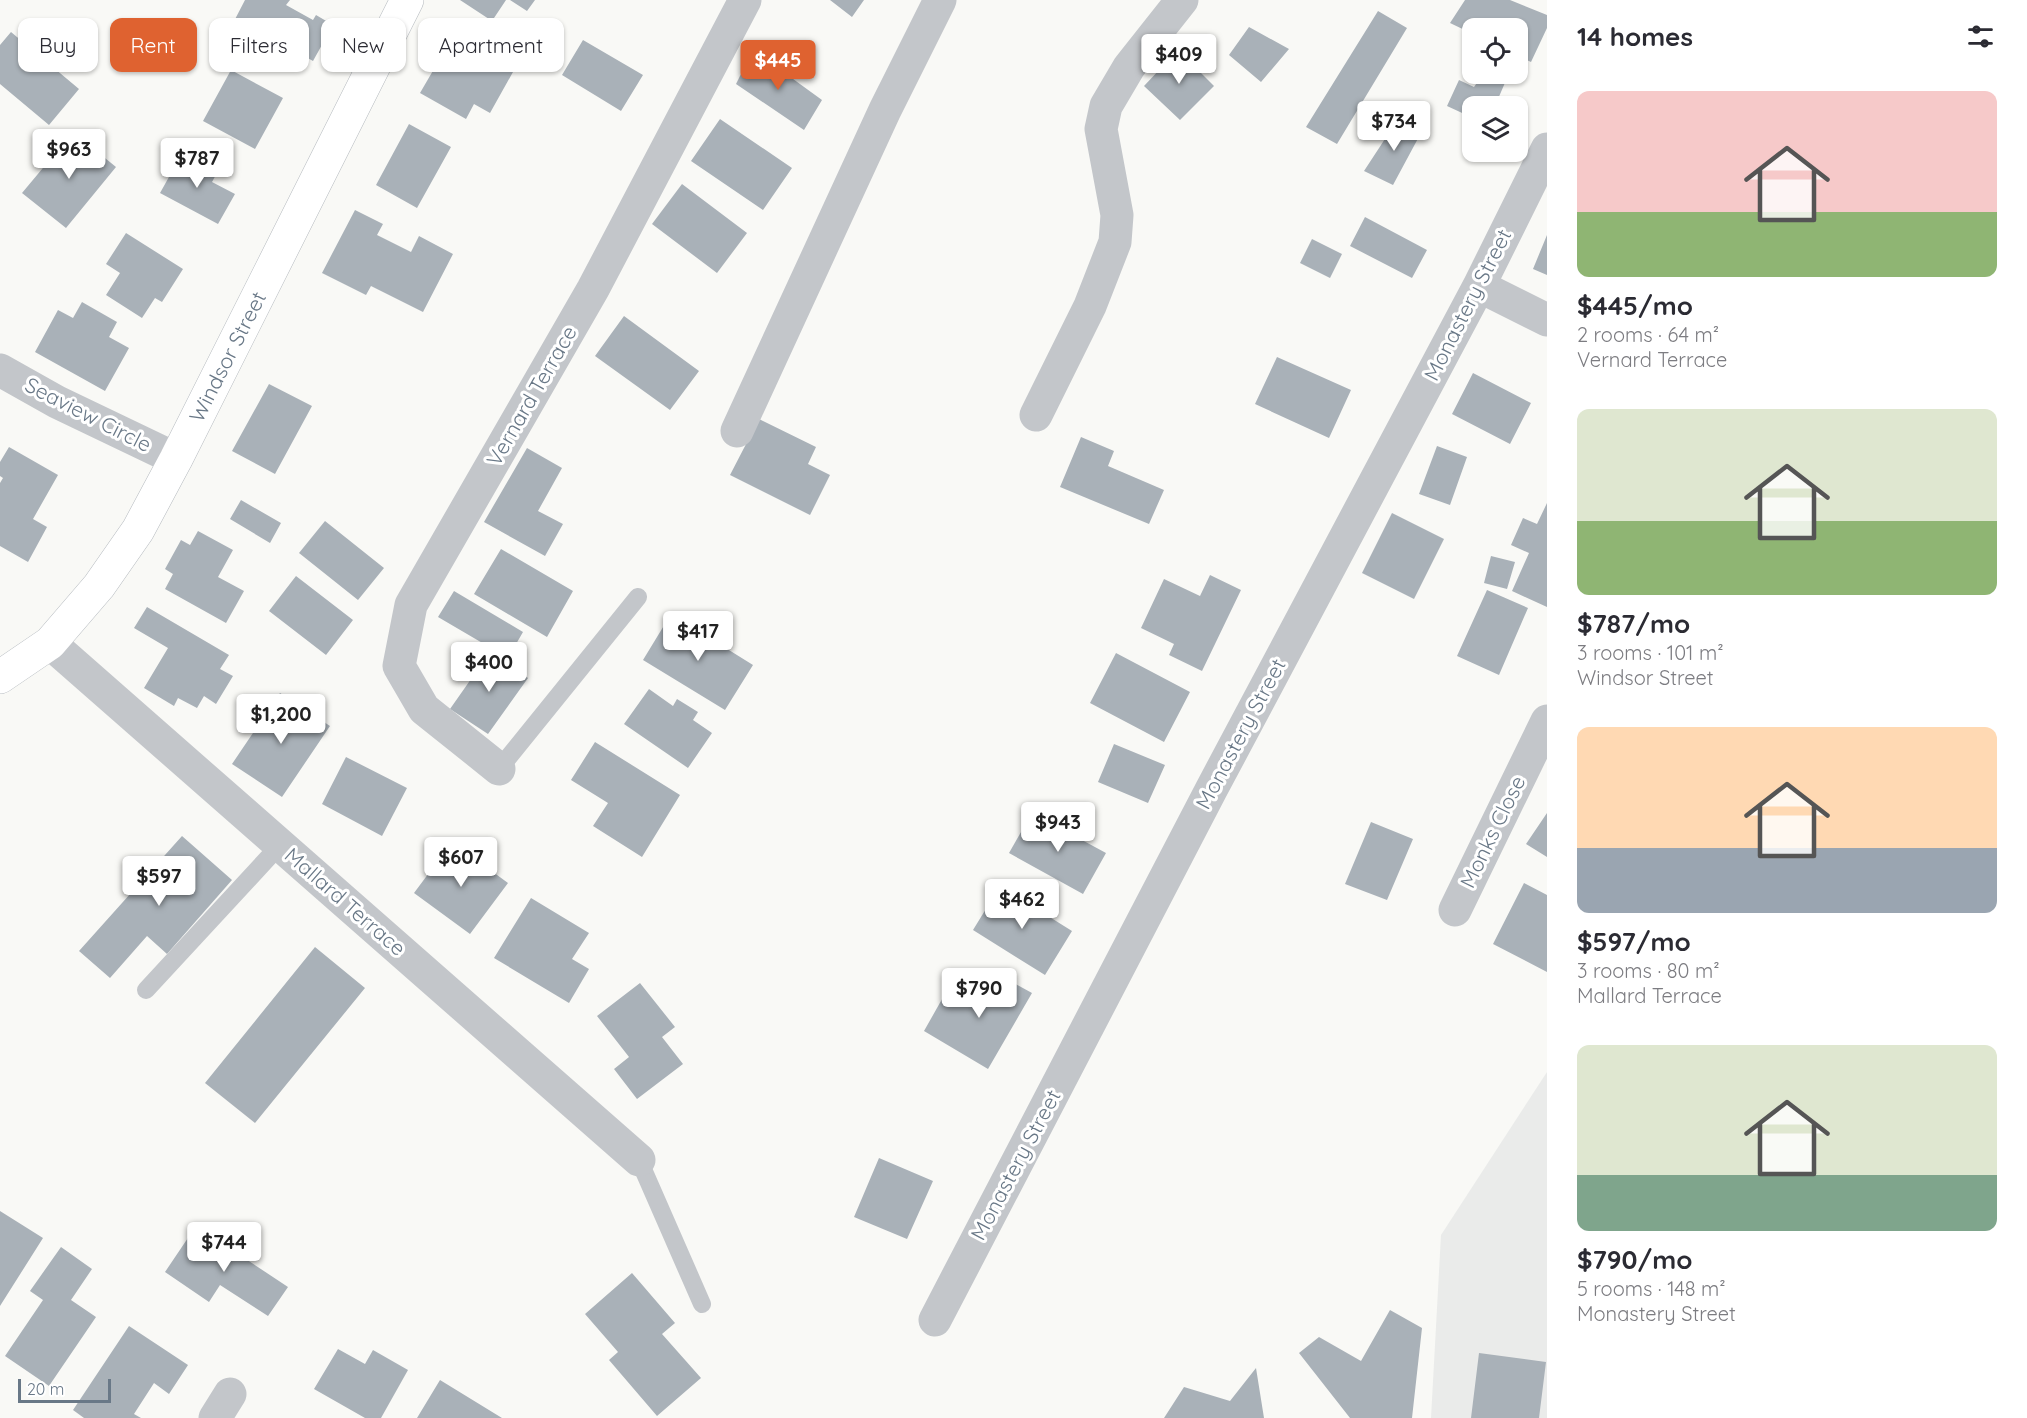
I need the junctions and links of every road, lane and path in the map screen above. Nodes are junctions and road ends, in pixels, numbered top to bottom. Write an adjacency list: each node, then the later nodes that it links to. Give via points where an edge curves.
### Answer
1 (407, 0): 11 (street, Windsor Street)
2 (745, 0): 16 (street, Vernard Terrace, via 593,289 411,605 399,666 424,709)
3 (940, 0): 10 (street)
4 (1182, 0): 9 (street, via 1129,67 1106,106 1101,129 1117,215 1115,242 1090,306)
5 (1547, 149): 6 (street, Monastery Street)
6 (1479, 286): 7 (street); 22 (street, Monastery Street)
7 (1547, 320)
8 (0, 370): 11 (street, Seaview Circle)
9 (1036, 415)
10 (736, 431)
11 (176, 459): 13 (street, Windsor Street, via 138,530 99,586)
12 (638, 597): 16 (lane)
13 (50, 644): 14 (street, Windsor Street); 17 (street, Mallard Terrace)
14 (0, 677)
15 (1547, 721): 18 (street, Monks Close)
16 (499, 769)
17 (280, 845): 19 (lane); 20 (street, Mallard Terrace)
18 (1455, 910)
19 (146, 990)
20 (639, 1160): 21 (lane)
21 (702, 1304)
22 (935, 1320)

